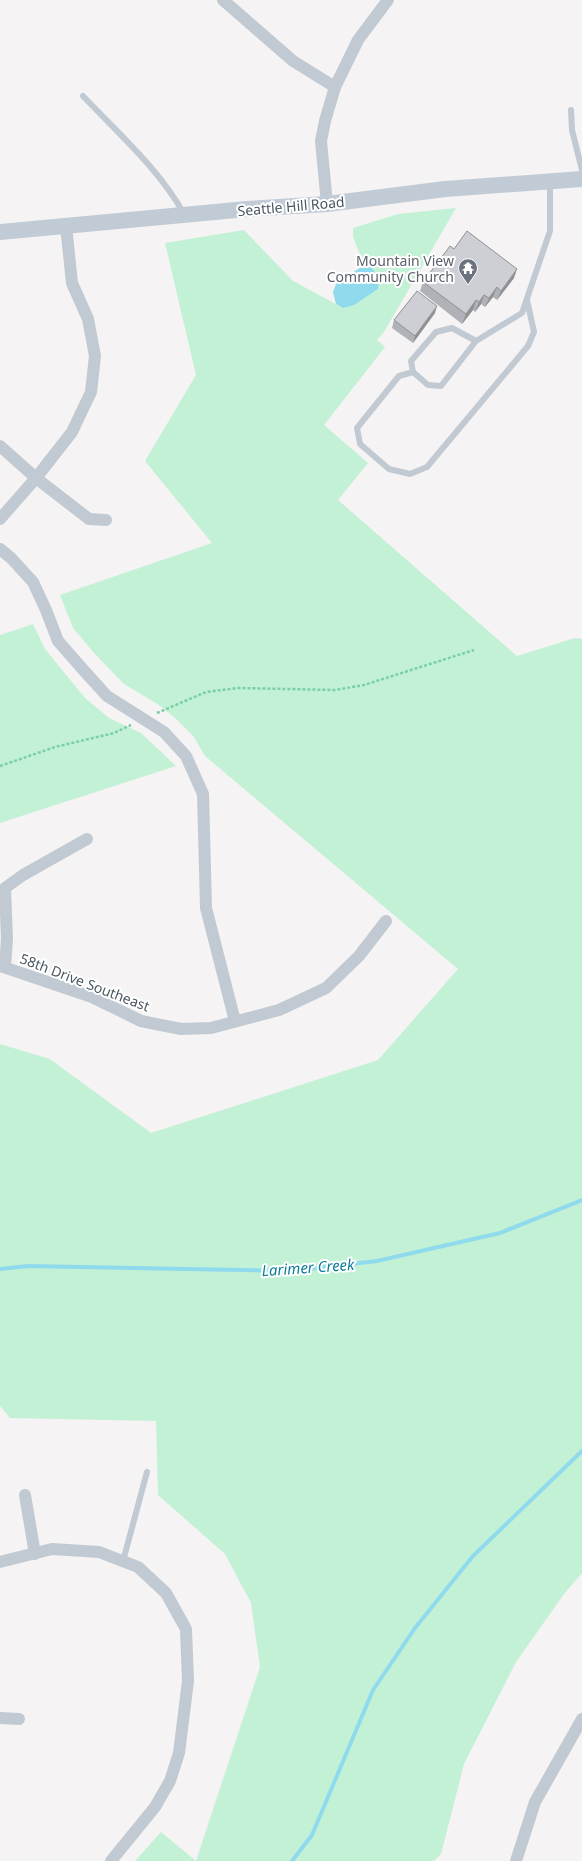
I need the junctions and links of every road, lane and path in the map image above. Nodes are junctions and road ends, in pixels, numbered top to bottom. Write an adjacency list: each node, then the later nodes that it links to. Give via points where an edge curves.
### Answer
1 (223, 0): 3 (street, via 293,61)
2 (388, 0): 3 (street, via 358,40)
3 (335, 87): 9 (street, via 321,141)
4 (83, 96): 10 (lane, via 161,180)
5 (571, 110): 6 (lane, via 572,130)
6 (582, 170)
7 (582, 179): 8 (main road, Seattle Hill Road)
8 (550, 181): 9 (main road, Seattle Hill Road, via 445,189); 13 (lane, via 550,231)
9 (327, 204): 10 (main road, Seattle Hill Road)
10 (185, 215): 11 (main road, Seattle Hill Road)
11 (66, 226): 12 (main road, Seattle Hill Road); 17 (street, via 72,283 88,319 95,356 91,392 72,432)
12 (0, 232)
13 (527, 300): 14 (lane, via 522,313); 15 (lane, via 534,332 528,346 427,467 410,474 389,469 371,455 360,444 357,428 399,376)
14 (476, 341): 15 (lane, via 441,386 428,385); 15 (lane, via 452,328 436,332 412,361)
15 (413, 372)
16 (0, 446): 17 (street)
17 (36, 478): 18 (street); 19 (street, via 89,519)
18 (0, 519)
19 (106, 520)
20 (0, 549): 22 (street, via 33,582 58,641 107,696)
21 (474, 650): 22 (path, via 364,685 336,690 238,688 206,692)
22 (143, 719): 23 (path, via 114,734 55,747); 27 (street, via 164,732 186,756 203,794 206,908)
23 (0, 766)
24 (87, 839): 26 (street, via 22,875 5,888 7,939)
25 (386, 921): 27 (street, 58th Drive Southeast, via 359,956 326,988 279,1010)
26 (2, 966): 27 (street, 58th Drive Southeast, via 92,997 141,1021 181,1029 212,1028)
27 (235, 1021)
28 (147, 1472): 32 (lane)
29 (25, 1495): 30 (street)
30 (35, 1554): 31 (street); 32 (street, via 52,1549 99,1552)
31 (0, 1562)
32 (123, 1562): 36 (street, via 138,1567 166,1593 186,1629 188,1681 179,1753 170,1781 155,1807)
33 (0, 1718): 34 (street)
34 (19, 1719)
35 (582, 1719): 37 (street, via 535,1802)
36 (111, 1861)
37 (516, 1861)

